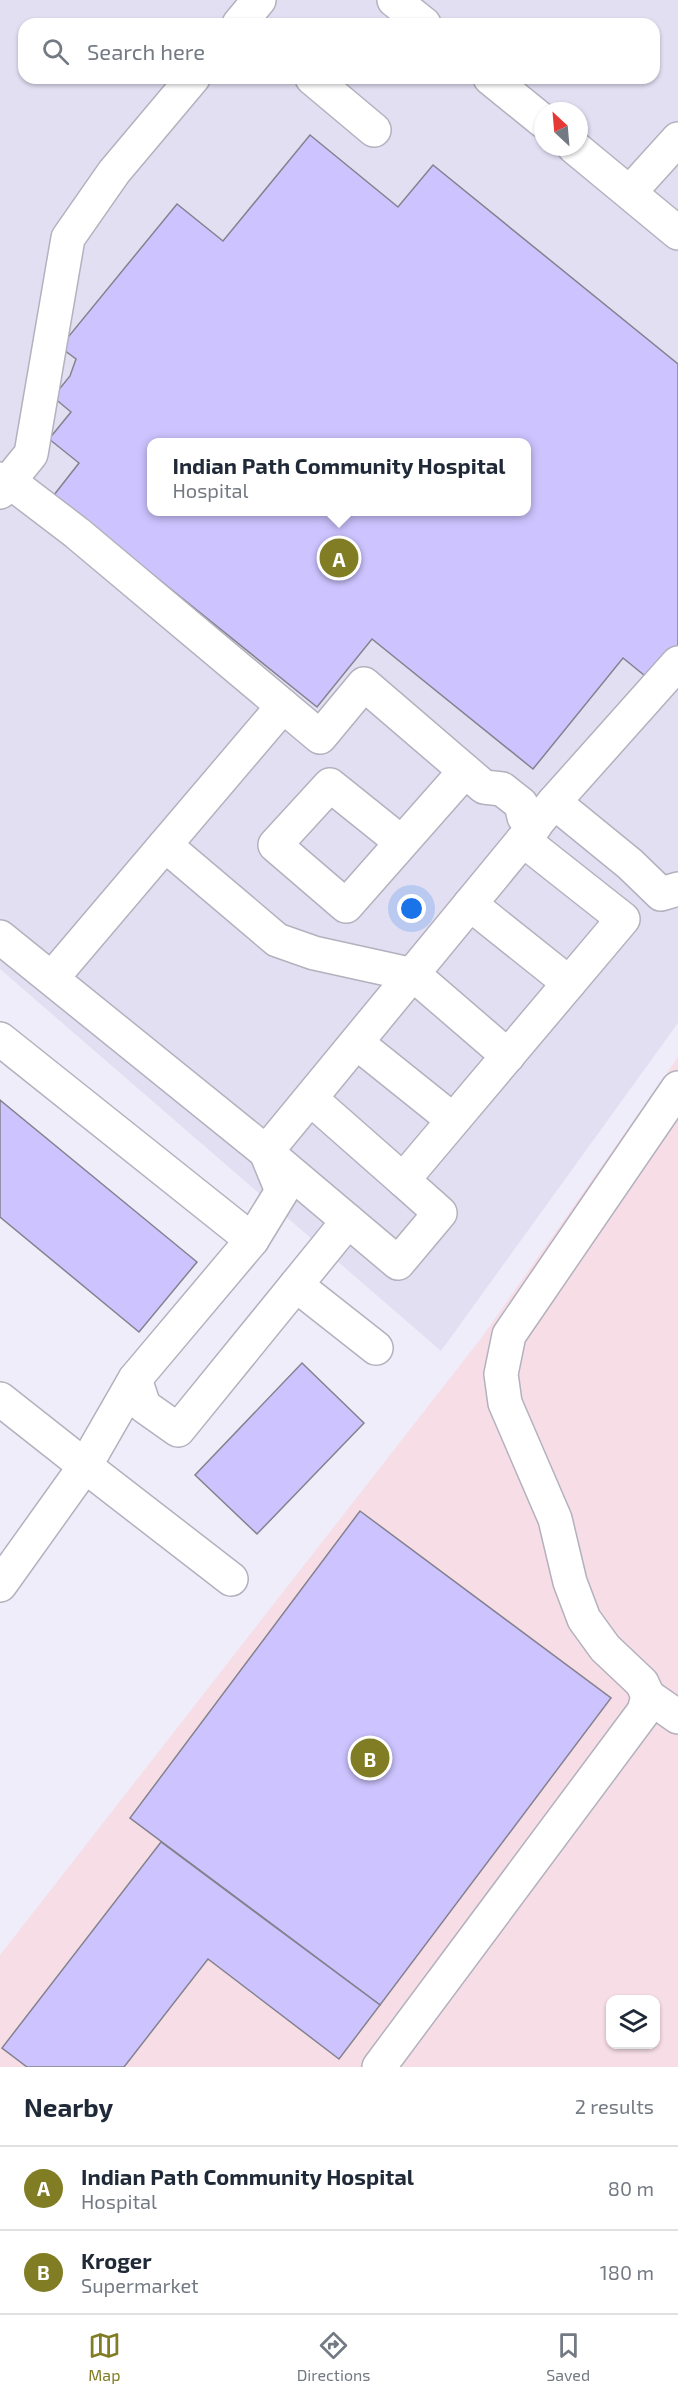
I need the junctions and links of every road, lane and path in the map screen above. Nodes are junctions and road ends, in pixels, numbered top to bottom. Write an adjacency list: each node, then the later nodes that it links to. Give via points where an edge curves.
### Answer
1 (394, 0): 2 (lane)
2 (416, 18)
3 (189, 84): 12 (lane, via 114,172 68,238 31,454)
4 (319, 84): 7 (lane)
5 (497, 84): 6 (lane)
6 (534, 115)
7 (374, 130)
8 (678, 139): 10 (lane)
9 (585, 156): 10 (lane)
10 (630, 192): 11 (lane)
11 (678, 233)
12 (3, 484): 14 (lane, via 77,533)
13 (678, 663): 16 (lane)
14 (282, 705): 15 (lane, via 320,737 364,684); 18 (lane)
15 (474, 779): 16 (lane, via 502,789); 17 (lane)
16 (534, 821): 19 (lane); 21 (lane); 22 (lane)
17 (401, 842)
18 (165, 845): 24 (lane, via 277,940 314,953); 25 (lane)
19 (630, 864): 20 (lane, via 661,894); 21 (lane)
20 (678, 889)
21 (602, 903): 26 (lane, via 623,919)
22 (470, 904): 24 (lane); 26 (lane)
23 (0, 937): 25 (lane)
24 (414, 975): 28 (lane); 29 (lane)
25 (52, 978): 33 (lane)
26 (569, 983): 29 (lane)
27 (0, 1039): 36 (lane)
28 (357, 1043): 31 (lane); 32 (lane)
29 (508, 1056): 32 (lane)
30 (678, 1088): 44 (lane, via 509,1335 501,1374 505,1403 555,1519 570,1582 584,1619 605,1648 642,1683)
31 (311, 1100): 33 (lane); 34 (lane)
32 (453, 1120): 34 (lane)
33 (266, 1152): 35 (lane); 36 (lane, via 282,1191)
34 (403, 1180): 35 (lane, via 440,1213 398,1263)
35 (348, 1221): 37 (lane)
36 (252, 1240): 39 (lane)
37 (296, 1285): 38 (lane); 39 (lane, via 178,1430 144,1406)
38 (376, 1348)
39 (135, 1379): 41 (lane)
40 (0, 1399): 41 (lane)
41 (85, 1466): 42 (lane); 43 (lane)
42 (231, 1579)
43 (0, 1585)
44 (648, 1696): 45 (lane); 46 (lane, via 644,1711)
45 (678, 1718)
46 (379, 2067)

